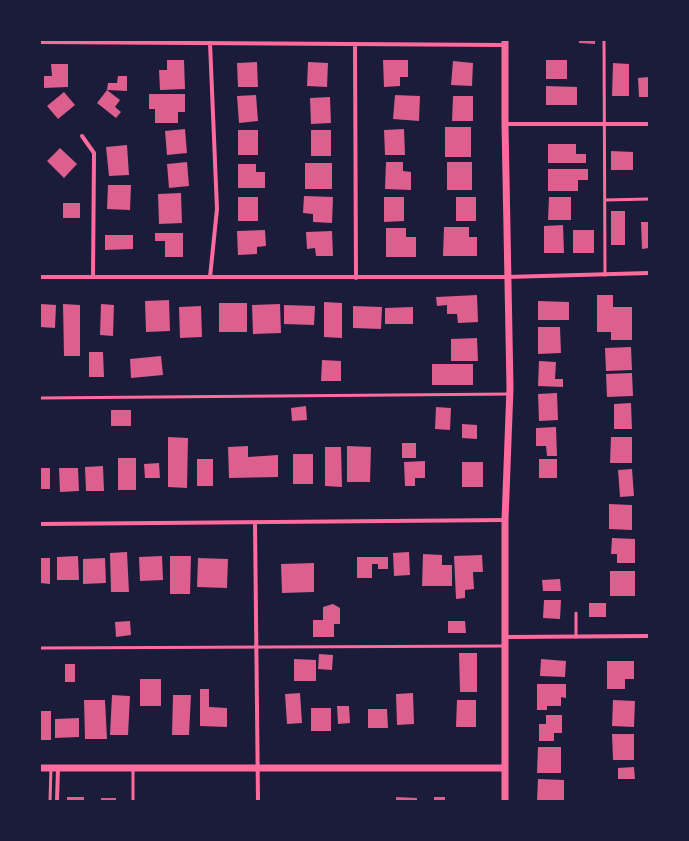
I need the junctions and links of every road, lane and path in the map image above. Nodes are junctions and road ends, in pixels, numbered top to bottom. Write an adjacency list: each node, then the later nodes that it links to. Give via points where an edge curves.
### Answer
1 (604, 40): 8 (lane)
2 (134, 41): 3 (street); 5 (street)
3 (40, 42)
4 (505, 42): 6 (street); 7 (street)
5 (210, 43): 6 (street); 17 (street, via 217,209)
6 (355, 44): 18 (street)
7 (505, 124): 8 (street); 19 (street)
8 (604, 124): 9 (street); 12 (lane)
9 (649, 124)
10 (82, 136): 16 (street, via 94,153)
11 (649, 199): 12 (lane)
12 (604, 200): 14 (lane)
13 (649, 273): 14 (street)
14 (605, 275): 19 (street)
15 (40, 277): 16 (street)
16 (93, 277): 17 (street)
17 (210, 277): 18 (street)
18 (356, 278): 19 (street)
19 (507, 278): 20 (street)
20 (510, 394): 21 (lane); 22 (street)
21 (40, 398)
22 (505, 520): 23 (street); 27 (street)
23 (255, 523): 24 (street); 30 (street)
24 (40, 524)
25 (576, 613): 28 (lane)
26 (649, 636): 28 (street)
27 (506, 637): 28 (street); 29 (street)
28 (576, 637)
29 (506, 646): 30 (lane); 35 (street)
30 (256, 647): 31 (lane); 36 (street)
31 (40, 648)
32 (40, 768): 33 (street)
33 (55, 768): 34 (street); 37 (lane); 38 (street)
34 (132, 768): 36 (street); 39 (lane)
35 (505, 768): 36 (street); 41 (street)
36 (258, 769): 40 (street)
37 (50, 801)
38 (57, 801)
39 (133, 801)
40 (258, 801)
41 (505, 801)

